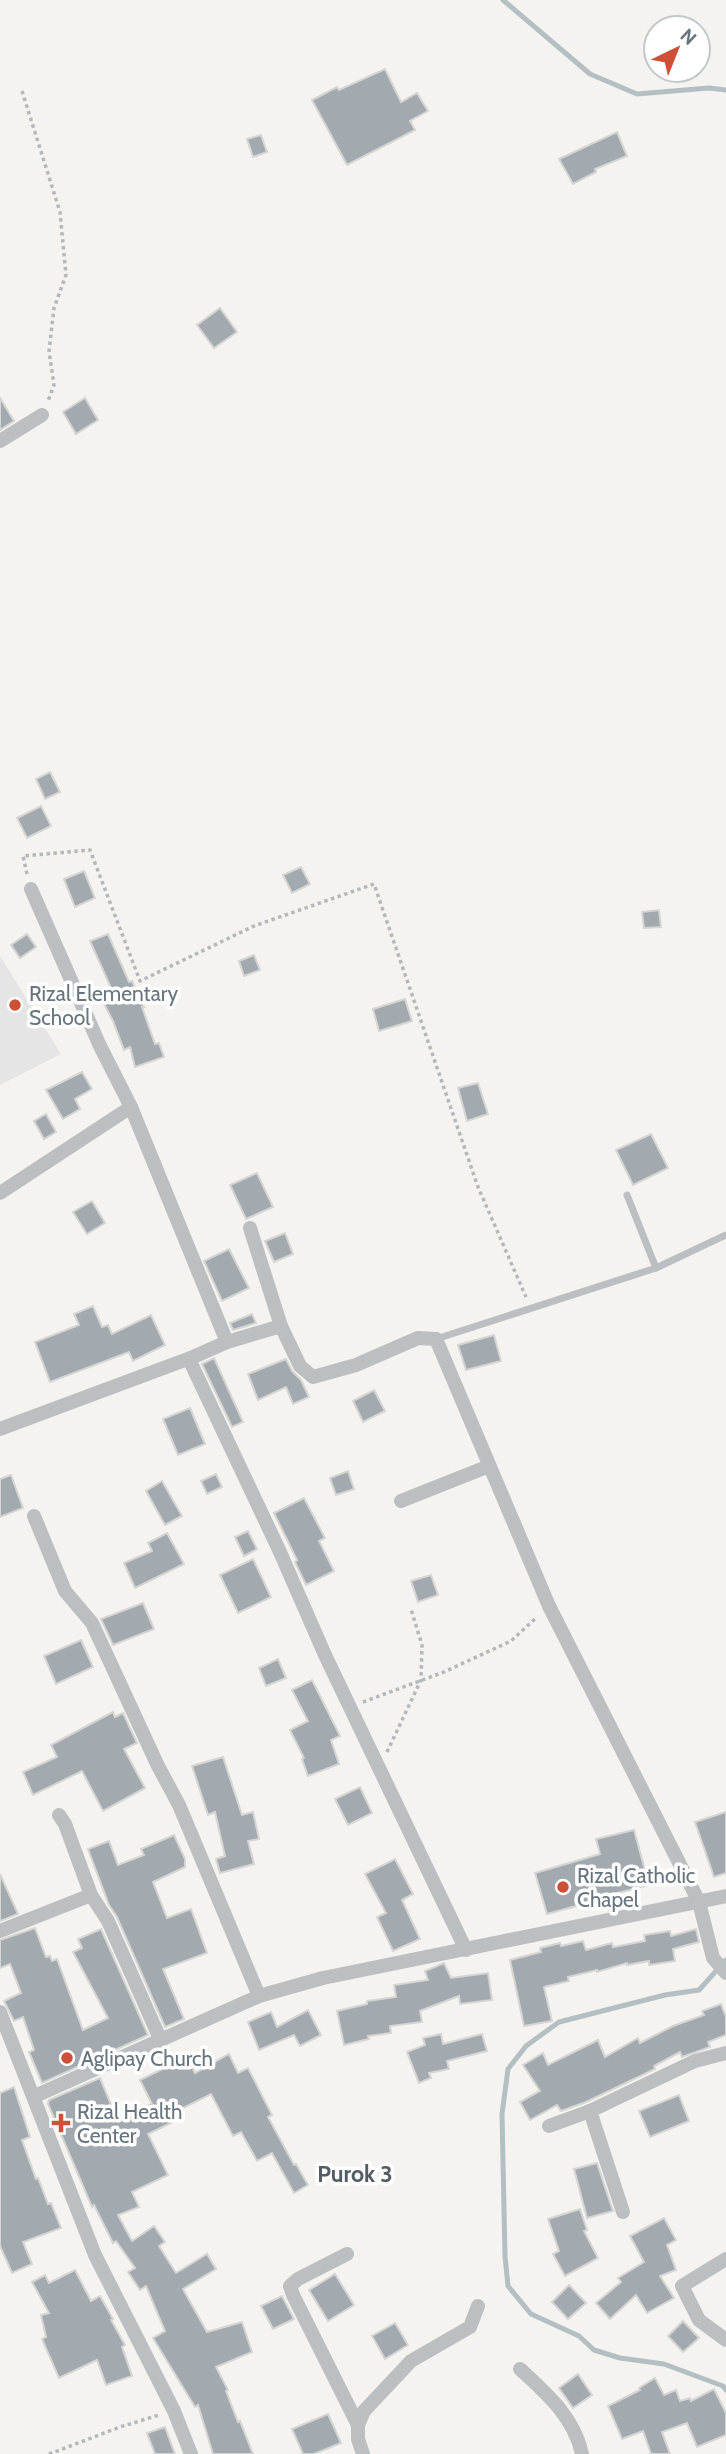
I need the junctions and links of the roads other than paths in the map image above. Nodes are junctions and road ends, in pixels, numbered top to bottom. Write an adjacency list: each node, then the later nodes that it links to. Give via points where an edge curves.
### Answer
1 (42, 415): 2 (street)
2 (0, 441)
3 (31, 889): 4 (street)
4 (131, 1107): 5 (street); 12 (street)
5 (0, 1193)
6 (627, 1195): 9 (lane)
7 (250, 1228): 10 (street)
8 (726, 1236): 9 (lane)
9 (656, 1268): 11 (lane)
10 (281, 1325): 11 (street, via 300,1366 313,1377 356,1365 418,1338); 12 (street)
11 (436, 1339): 15 (street)
12 (227, 1342): 13 (street)
13 (189, 1359): 14 (street); 23 (street)
14 (0, 1429)
15 (489, 1466): 16 (street); 21 (street, via 549,1606)
16 (401, 1501)
17 (34, 1516): 25 (street, via 65,1591 92,1623 179,1805)
18 (59, 1815): 19 (street)
19 (91, 1895): 22 (street); 27 (street, via 108,1921)
20 (726, 1896): 21 (street)
21 (699, 1902): 23 (street); 24 (street, via 713,1958)
22 (0, 1931)
23 (466, 1950): 25 (street, via 323,1978)
24 (726, 1973)
25 (259, 1996): 27 (street)
26 (0, 2012): 29 (street)
27 (161, 2041): 29 (street)
28 (726, 2053): 30 (street, via 695,2061)
29 (35, 2096): 39 (street, via 95,2255)
30 (590, 2111): 31 (street); 32 (street)
31 (549, 2126)
32 (623, 2212)
33 (347, 2254): 38 (street, via 290,2286)
34 (726, 2259): 36 (street, via 682,2286 699,2320)
35 (478, 2306): 38 (street, via 470,2327 411,2361 364,2411)
36 (726, 2340)
37 (520, 2369): 41 (street, via 556,2402 578,2435)
38 (358, 2425): 40 (street)
39 (191, 2454)
40 (363, 2454)
41 (582, 2454)

